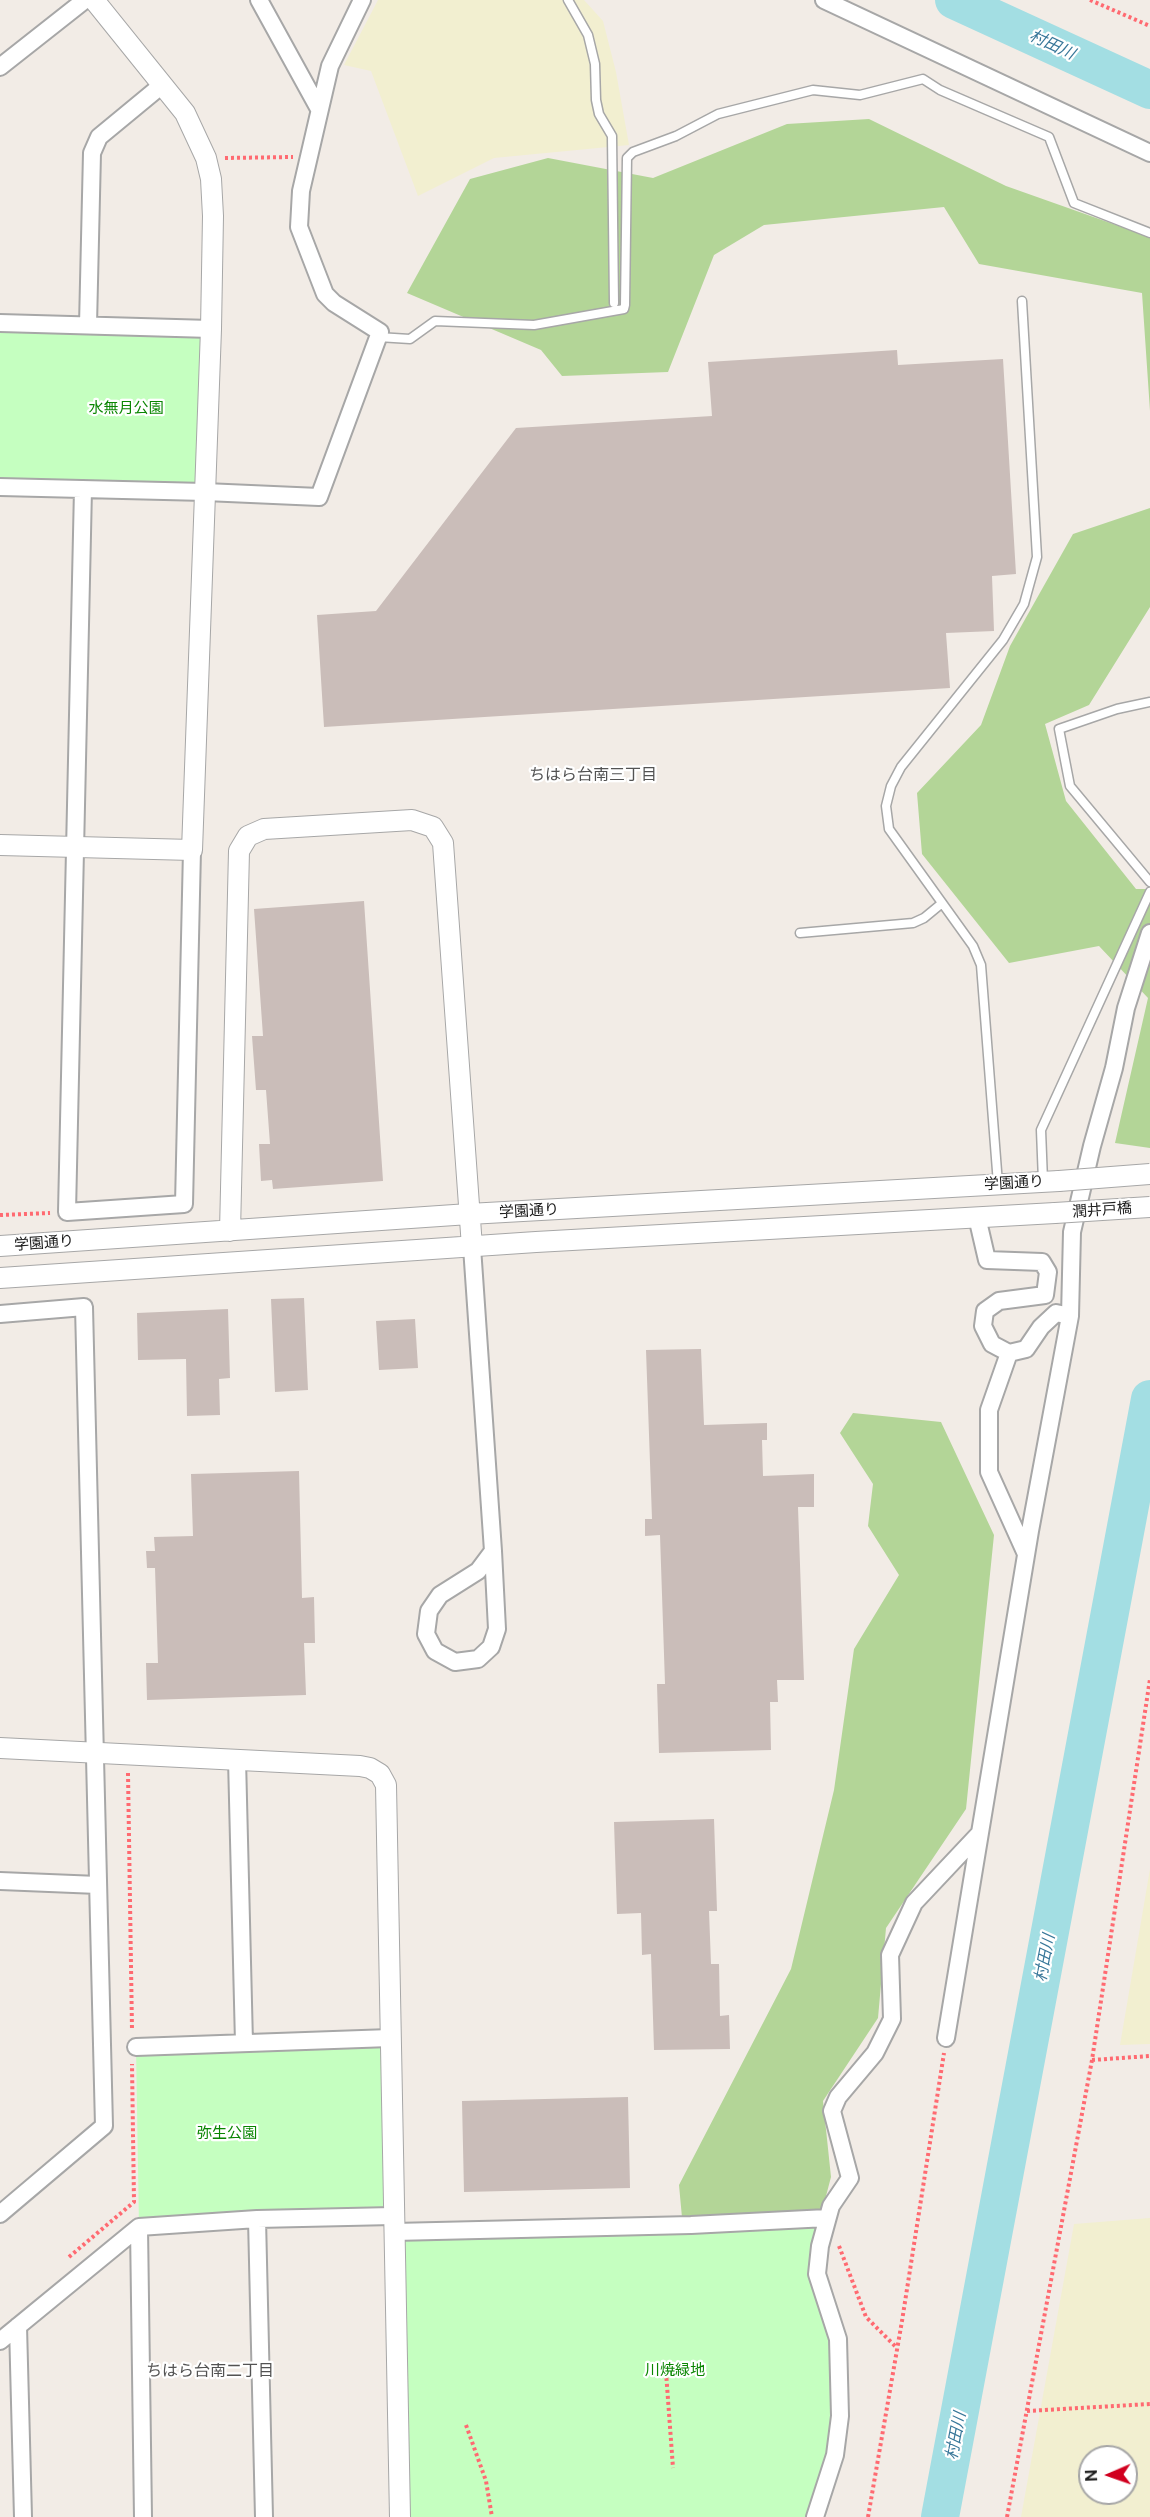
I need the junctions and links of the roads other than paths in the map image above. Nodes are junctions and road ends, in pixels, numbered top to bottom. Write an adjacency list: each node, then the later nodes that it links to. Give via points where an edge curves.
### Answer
1 (85, 0): 7 (street)
2 (94, 0): 8 (street)
3 (259, 0): 9 (street)
4 (362, 0): 9 (street, via 330,66)
5 (568, 0): 13 (lane, via 588,35 599,114 612,136)
6 (824, 0): 10 (street)
7 (0, 67)
8 (162, 85): 15 (street, via 99,137 92,153); 16 (street, via 185,113 206,158 213,216)
9 (319, 109): 17 (street, via 301,191 299,227 325,294 380,332)
10 (1150, 153)
11 (1150, 233): 17 (lane, via 1074,202 1049,137 923,79 860,95 813,90 718,114 627,158 624,309 534,325 435,321 410,339)
12 (1022, 301): 27 (lane, via 1037,558 1024,604 1003,640 901,768 886,806 889,829)
13 (614, 303)
14 (0, 323): 15 (street)
15 (88, 325): 16 (street)
16 (211, 328): 20 (street)
17 (378, 336): 20 (street, via 319,497)
18 (0, 487): 19 (street)
19 (83, 489): 20 (street); 23 (street)
20 (205, 492): 24 (street)
21 (1150, 702): 25 (lane, via 1059,729 1070,786)
22 (0, 845): 23 (street)
23 (74, 847): 24 (street); 24 (street, via 67,1212 184,1204)
24 (192, 850)
25 (1150, 882)
26 (1150, 892): 31 (lane, via 1041,1130)
27 (941, 904): 28 (lane, via 913,923); 32 (lane, via 973,946 981,965)
28 (800, 933)
29 (1150, 933): 42 (street, via 1125,1008 1114,1068 1072,1232)
30 (1150, 1174): 31 (street, bridge)
31 (1051, 1181): 32 (street, 学園通り)
32 (998, 1184): 35 (street, 学園通り)
33 (1150, 1207): 34 (street, 潤井戸橋, bridge)
34 (1055, 1213): 36 (street, 学園通り)
35 (469, 1214): 37 (street, 学園通り); 37 (street, via 443,843 433,827 412,820 264,829 248,836 239,851 236,877); 39 (street)
36 (977, 1217): 39 (street, 学園通り); 43 (street, via 987,1260 1042,1262 1048,1272 1045,1295 999,1301 985,1311 983,1326 992,1344)
37 (230, 1230): 38 (street, 学園通り)
38 (0, 1246)
39 (472, 1247): 40 (street, 学園通り); 44 (street)
40 (0, 1278)
41 (0, 1314): 47 (street, via 84,1307)
42 (1070, 1316): 43 (street, via 1056,1313 1026,1349); 45 (street)
43 (1009, 1353): 45 (street, via 989,1410 989,1472)
44 (493, 1551): 44 (street, via 497,1629 491,1647 478,1659 455,1662 435,1651 426,1634 429,1611 440,1595 478,1571)
45 (1026, 1554): 49 (street)
46 (0, 1748): 47 (street)
47 (95, 1752): 48 (street); 51 (street)
48 (237, 1760): 52 (street, via 370,1768 380,1774 386,1785); 54 (street)
49 (979, 1834): 53 (street); 57 (street, via 914,1904 890,1955 892,2019 875,2053 838,2097 832,2111 850,2178 831,2206)
50 (0, 1881): 51 (street)
51 (98, 1885): 56 (street, via 104,2126)
52 (390, 2038): 54 (street); 59 (street)
53 (946, 2038)
54 (244, 2043): 55 (street)
55 (136, 2047)
56 (0, 2214)
57 (828, 2218): 59 (street, via 691,2225); 67 (street, via 817,2274 838,2339 840,2416 836,2455)
58 (257, 2219): 59 (street); 60 (street); 65 (street)
59 (393, 2224): 66 (street)
60 (139, 2227): 61 (street); 64 (street)
61 (18, 2326): 62 (street); 63 (street)
62 (0, 2341)
63 (23, 2517)
64 (143, 2517)
65 (264, 2517)
66 (400, 2517)
67 (815, 2517)

